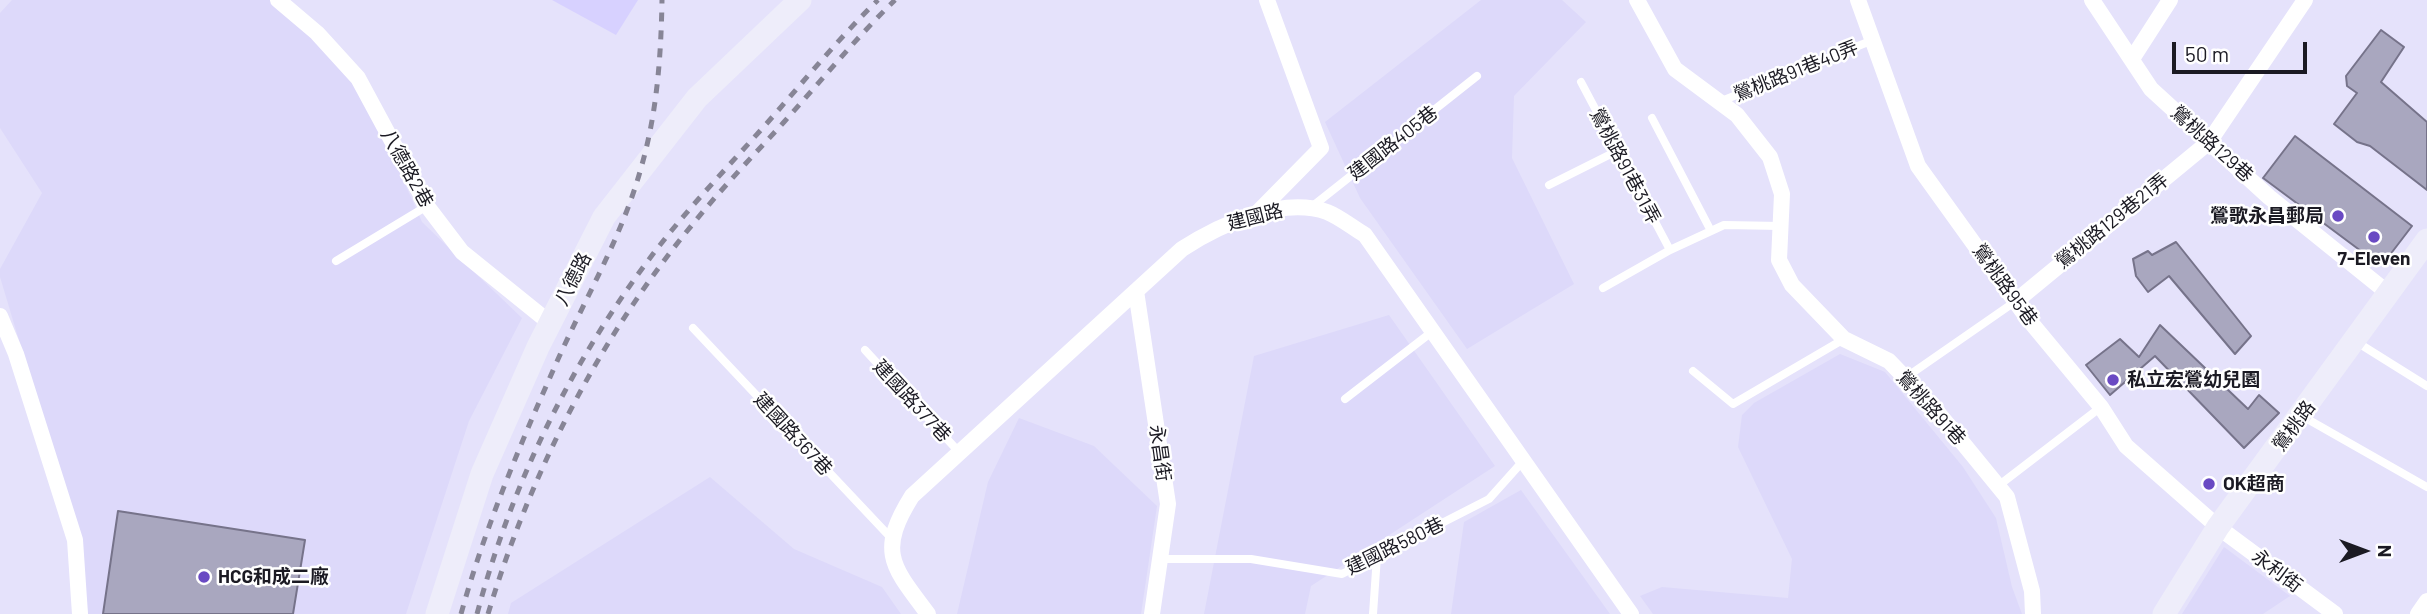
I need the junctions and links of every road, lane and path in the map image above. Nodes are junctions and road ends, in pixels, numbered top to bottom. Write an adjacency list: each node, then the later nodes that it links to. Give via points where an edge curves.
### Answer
1 (278, 0): 18 (street, 八德路2巷, via 317,33 358,78)
2 (800, 0): 31 (main road, 八德路, via 697,97 665,138 604,217)
3 (1266, 0): 20 (street, via 1321,148)
4 (1637, 0): 13 (street, 鶯桃路91巷, via 1675,69)
5 (1858, 0): 9 (street, 鶯桃路95巷)
6 (2092, 0): 10 (street, 鶯桃路129巷)
7 (2170, 0): 10 (street)
8 (2305, 0): 15 (street, 鶯桃路129巷21弄)
9 (1873, 40): 13 (lane, 鶯桃路91巷40弄); 29 (street, 鶯桃路95巷, via 1918,166)
10 (2132, 60): 15 (street, 鶯桃路129巷, via 2151,89)
11 (1478, 76): 19 (lane, 建國路405巷)
12 (1581, 82): 16 (lane, 鶯桃路91巷31弄)
13 (1719, 102): 21 (street, 鶯桃路91巷, via 1737,115 1770,158 1782,194)
14 (1652, 118): 22 (lane)
15 (2209, 142): 28 (street, 鶯桃路129巷); 29 (street, 鶯桃路129巷21弄)
16 (1617, 151): 17 (lane); 24 (lane, 鶯桃路91巷31弄)
17 (1549, 185)
18 (427, 206): 25 (lane); 31 (street, 八德路2巷, via 462,252)
19 (1308, 210): 20 (street, 建國路); 33 (street, 建國路, via 1326,212 1365,235)
20 (1255, 215): 27 (street, 建國路, via 1217,226)
21 (1781, 226): 22 (lane, via 1724,225); 34 (street, 鶯桃路91巷, via 1779,260 1792,285)
22 (1711, 231): 24 (lane)
23 (2427, 240): 28 (main road, 鶯桃路)
24 (1670, 250): 26 (lane)
25 (336, 261)
26 (1603, 289)
27 (1136, 291): 43 (street, 建國路); 50 (street, 永昌街, via 1168,504)
28 (2388, 293): 35 (main road, 鶯桃路)
29 (2015, 301): 38 (lane); 41 (street, 鶯桃路95巷)
30 (0, 316): 52 (street, via 75,540)
31 (550, 323): 53 (main road, 八德路, via 482,474)
32 (693, 328): 48 (lane, 建國路367巷)
33 (1433, 331): 40 (lane); 44 (street, 建國路)
34 (1844, 339): 37 (lane, via 1733,404); 38 (street, 鶯桃路91巷, via 1889,361)
35 (2353, 340): 39 (lane); 42 (main road, 鶯桃路)
36 (865, 350): 43 (lane, 建國路377巷)
37 (1693, 371)
38 (1905, 378): 45 (street, 鶯桃路91巷)
39 (2427, 386)
40 (1345, 399)
41 (2101, 407): 45 (lane); 47 (street, 鶯桃路95巷, via 2126,446)
42 (2302, 416): 46 (lane); 47 (main road, 鶯桃路)
43 (959, 452): 48 (street, 建國路, via 912,496)
44 (1524, 460): 49 (lane, 建國路580巷, via 1489,499); 57 (street, 建國路)
45 (1998, 486): 58 (street, 鶯桃路91巷, via 2007,497 2032,591)
46 (2427, 487)
47 (2218, 527): 59 (main road, 鶯桃路); 60 (street, 永利街)
48 (892, 540): 54 (street, via 895,570)
49 (1377, 556): 50 (lane, 建國路580巷, via 1342,574 1251,559); 56 (lane)
50 (1160, 559): 55 (street, 永昌街)
51 (2427, 601): 61 (street)
52 (80, 614)
53 (437, 614)
54 (928, 614)
55 (1152, 614)
56 (1373, 614)
57 (1631, 614)
58 (2033, 614)
59 (2164, 614)
60 (2335, 614)
61 (2418, 614)

